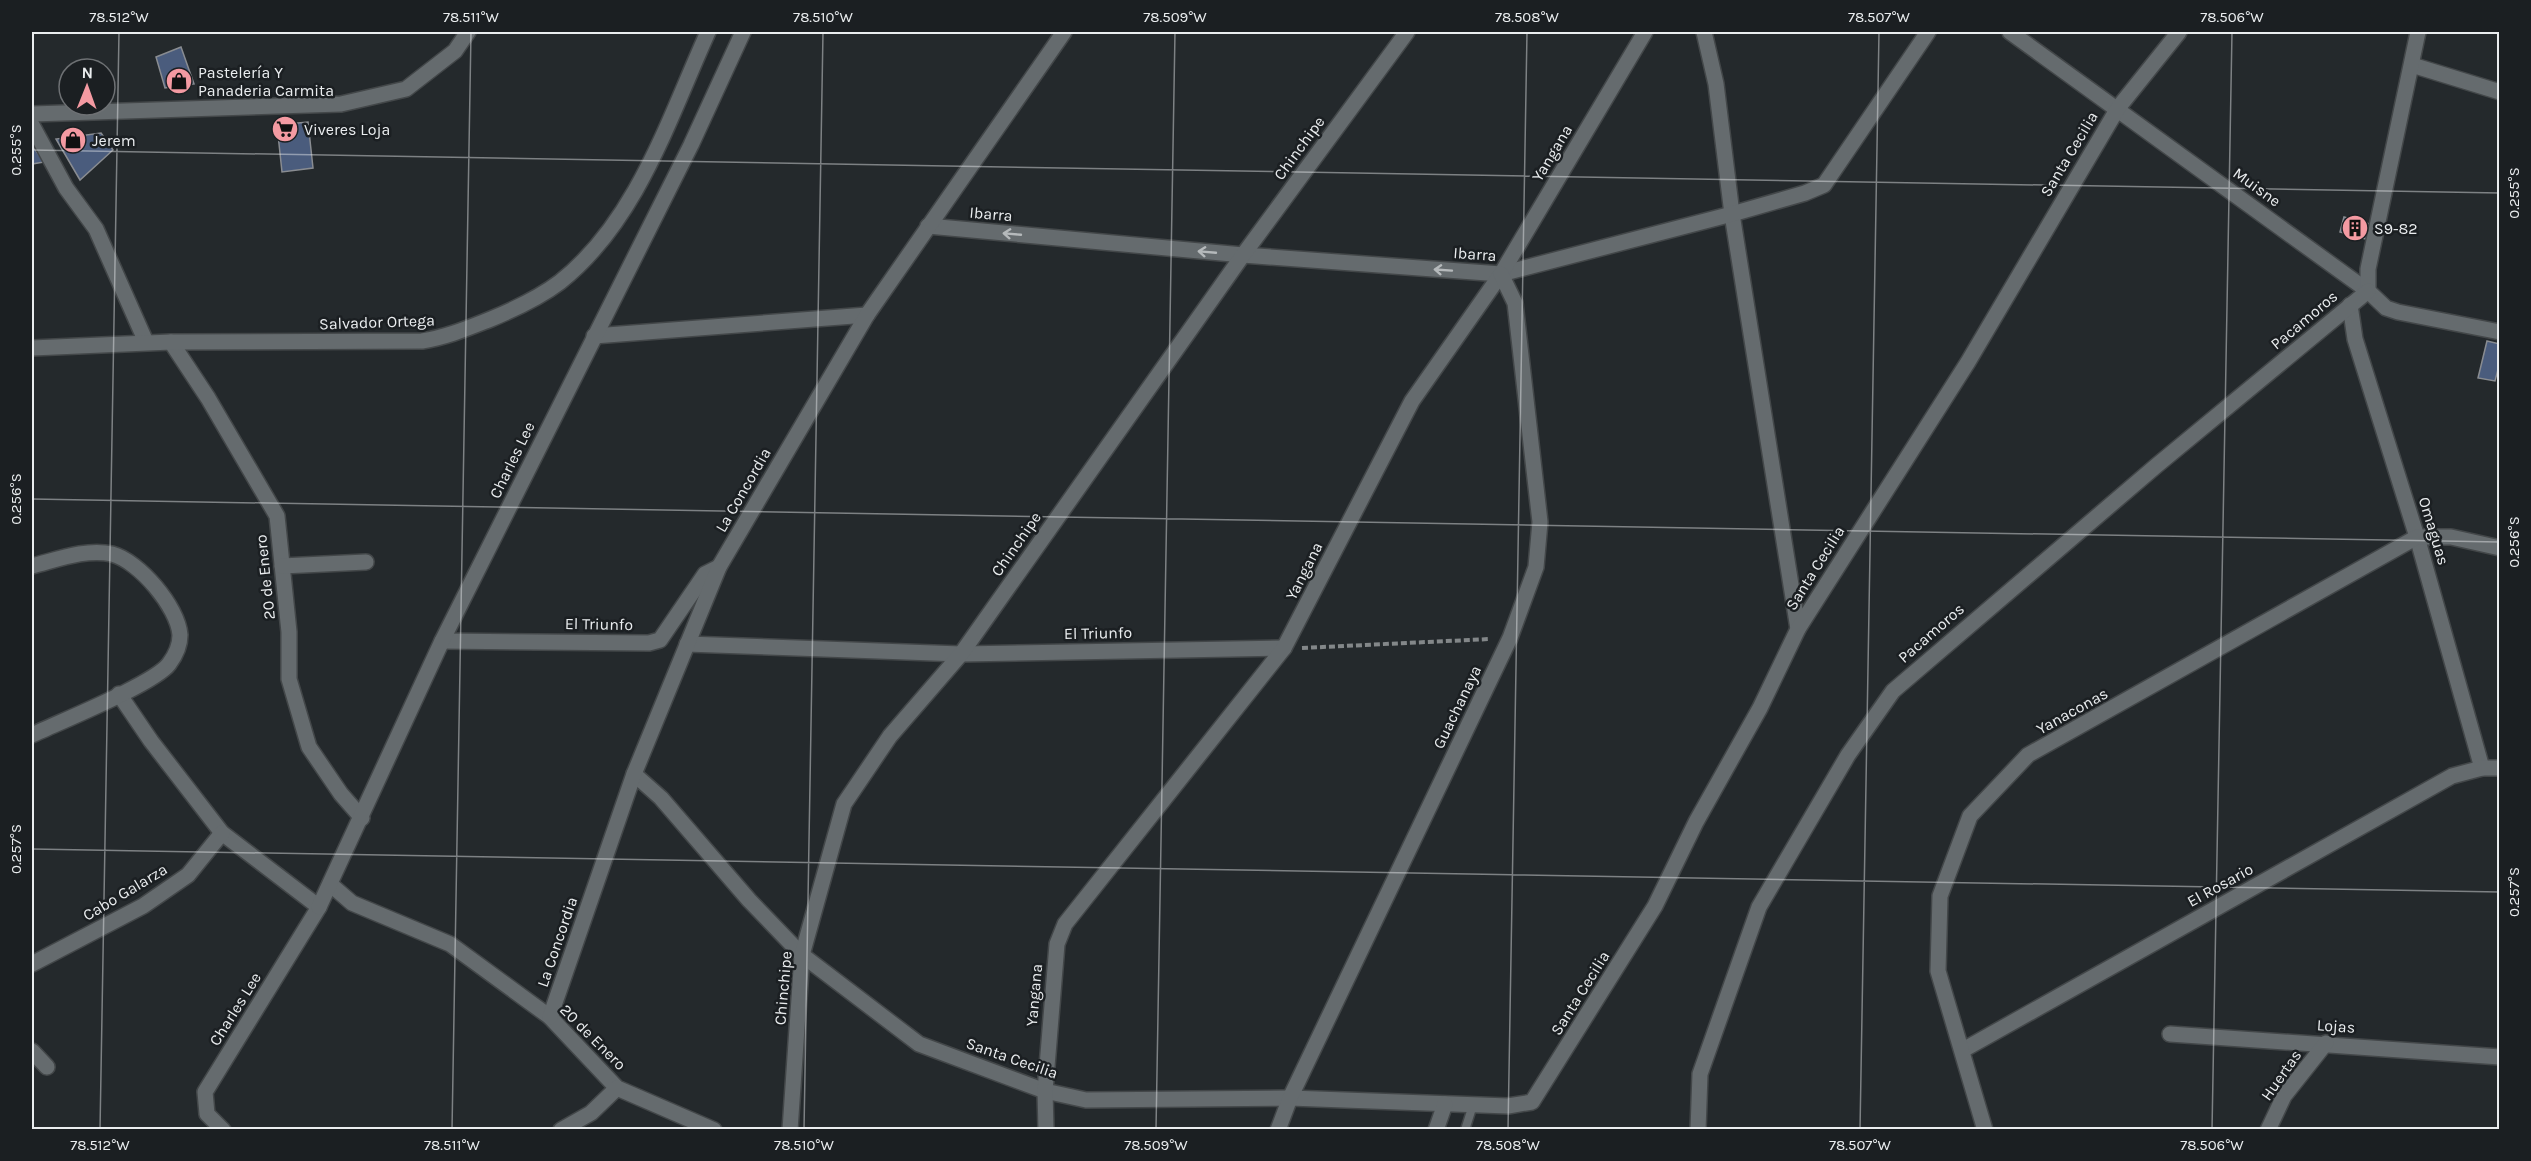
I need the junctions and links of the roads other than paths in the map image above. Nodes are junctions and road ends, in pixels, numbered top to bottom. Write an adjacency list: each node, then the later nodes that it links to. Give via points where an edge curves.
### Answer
1 (468, 32): 15 (street, via 455,51 406,88 341,104)
2 (708, 32): 27 (street, Salvador Ortega, via 631,201 580,263 536,297 446,337 422,341)
3 (743, 32): 25 (street, Charles Lee, via 691,145)
4 (1064, 32): 18 (street, La Concordia)
5 (1407, 32): 19 (street, Chinchipe)
6 (1645, 32): 20 (street, Yangana)
7 (1704, 32): 17 (street, via 1716,84)
8 (1928, 32): 17 (street, Ibarra, via 1824,185)
9 (2010, 32): 14 (street, Muisne)
10 (2178, 32): 14 (street, Santa Cecilia)
11 (2418, 32): 12 (street)
12 (2412, 65): 13 (street); 21 (street, via 2367,269)
13 (2499, 92)
14 (2118, 108): 21 (street, Muisne); 35 (street, Santa Cecilia, via 1968,362)
15 (32, 114)
16 (32, 125): 26 (street, via 66,188 96,229)
17 (1732, 214): 20 (street, Ibarra); 35 (street)
18 (928, 226): 19 (street, Ibarra, one-way to 18); 23 (street, La Concordia)
19 (1243, 255): 20 (street, Ibarra, one-way to 19); 39 (street, Chinchipe)
20 (1501, 274): 38 (street, Yangana, via 1412,401); 60 (street, Guachanaya, via 1515,303 1540,522 1536,567 1510,638)
21 (2368, 291): 22 (street, Pacamoros); 24 (street, Muisne, via 2386,308 2398,312)
22 (2350, 305): 29 (street, Omaguas, via 2355,339); 71 (street, Pacamoros, via 1893,691 1848,755 1759,907 1700,1074)
23 (867, 315): 25 (street); 34 (street, La Concordia)
24 (2499, 332)
25 (594, 336): 36 (street, Charles Lee)
26 (146, 342): 27 (street, Salvador Ortega); 28 (street, Salvador Ortega)
27 (171, 342): 33 (street, 20 de Enero, via 277,516)
28 (32, 348)
29 (2417, 537): 30 (street, Yanaconas, via 2451,537); 42 (street, Omaguas); 54 (street, Yanaconas, via 2028,755 1970,816 1940,896 1938,971)
30 (2499, 548)
31 (366, 562): 33 (street)
32 (32, 566): 40 (street, via 88,553 113,555 135,567 161,591 180,634 177,653 168,667)
33 (282, 566): 45 (street, 20 de Enero, via 289,679 309,747)
34 (719, 567): 36 (street, El Triunfo, via 705,574 660,640); 37 (street, La Concordia)
35 (1798, 629): 62 (street, Santa Cecilia, via 1655,906 1549,1078 1532,1102)
36 (442, 641): 45 (street, Charles Lee)
37 (687, 644): 39 (street, El Triunfo); 44 (street, La Concordia)
38 (1284, 648): 39 (street, El Triunfo); 59 (street, Yangana, via 1065,924 1057,945)
39 (961, 654): 49 (street, Chinchipe, via 890,736 844,804)
40 (119, 694): 41 (street); 46 (street)
41 (32, 735)
42 (2482, 768): 43 (street, El Rosario); 54 (street, El Rosario, via 2452,776)
43 (2499, 768)
44 (634, 774): 49 (street, Santa Cecilia, via 661,798); 51 (street, La Concordia)
45 (362, 818): 47 (street, Charles Lee)
46 (222, 833): 48 (street); 50 (street, Cabo Galarza, via 188,875 143,906)
47 (330, 884): 48 (street, Charles Lee); 51 (street, 20 de Enero, via 352,903 450,944)
48 (319, 908): 63 (street, Charles Lee, via 206,1092 207,1114)
49 (802, 955): 59 (street, Santa Cecilia, via 919,1044); 66 (street, Chinchipe)
50 (32, 964)
51 (550, 1017): 58 (street, 20 de Enero)
52 (2170, 1034): 53 (street, Lojas)
53 (2326, 1043): 56 (street, Lojas); 73 (street, Huertas, via 2284,1096)
54 (1963, 1050): 72 (street, Yanaconas)
55 (32, 1051): 57 (street)
56 (2499, 1057)
57 (48, 1067)
58 (617, 1088): 64 (street, via 591,1113); 65 (street, 20 de Enero)
59 (1044, 1091): 60 (street, Santa Cecilia, via 1086,1100); 67 (street, Yangana)
60 (1290, 1098): 61 (street, Santa Cecilia); 68 (street, Guachanaya)
61 (1445, 1104): 62 (street, Santa Cecilia); 69 (street)
62 (1473, 1105): 70 (lane)
63 (223, 1130)
64 (561, 1130)
65 (714, 1130)
66 (790, 1130)
67 (1046, 1130)
68 (1278, 1130)
69 (1436, 1130)
70 (1465, 1130)
71 (1698, 1130)
72 (1985, 1130)
73 (2268, 1130)

